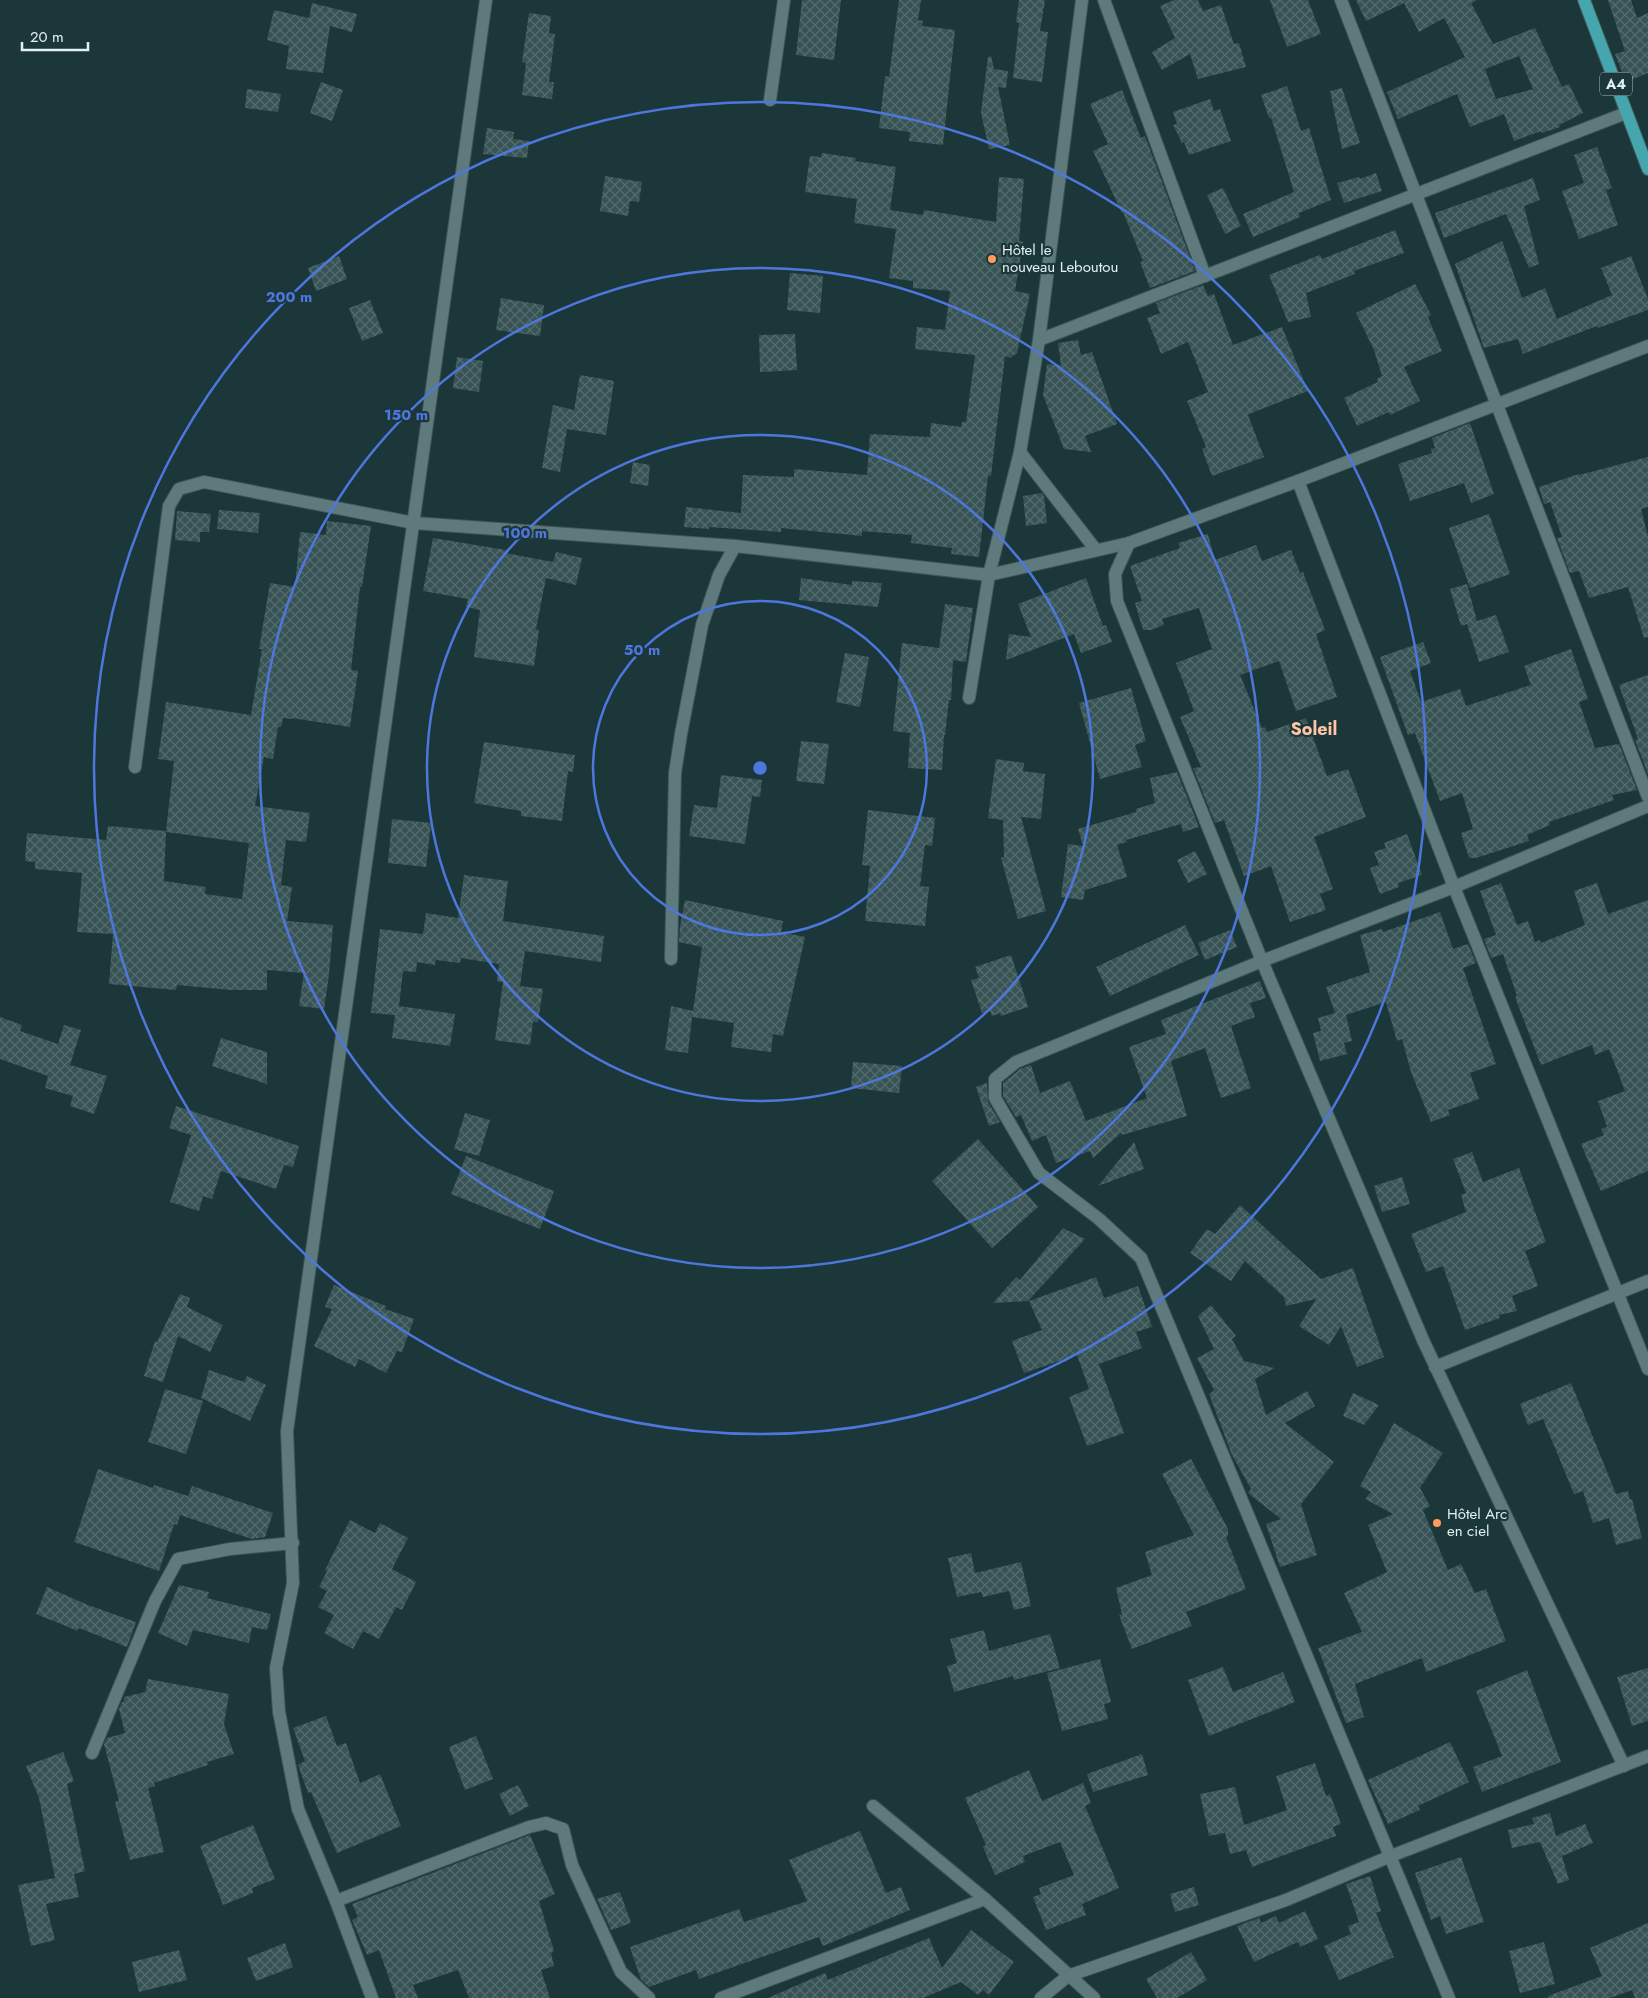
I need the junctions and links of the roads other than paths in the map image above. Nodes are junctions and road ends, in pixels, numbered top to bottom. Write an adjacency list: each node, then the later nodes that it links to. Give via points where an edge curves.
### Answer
1 (486, 0): 17 (street)
2 (784, 0): 7 (street)
3 (1082, 0): 12 (street)
4 (1104, 0): 11 (street)
5 (1341, 0): 10 (street)
6 (1584, 0): 8 (main road, A4)
7 (770, 100)
8 (1626, 113): 9 (main road, A4); 10 (street)
9 (1648, 168)
10 (1416, 195): 11 (street); 14 (street)
11 (1205, 276): 12 (street)
12 (1039, 340): 15 (street)
13 (1648, 346): 14 (street)
14 (1496, 404): 16 (street); 24 (street)
15 (1020, 452): 20 (street); 21 (street)
16 (1298, 481): 18 (street); 26 (street)
17 (414, 523): 19 (street); 23 (street, via 204,482 179,489 169,506); 33 (street, via 287,1431)
18 (1129, 543): 20 (street); 28 (street, via 1115,574 1118,601)
19 (735, 546): 21 (street); 27 (street, via 719,575 702,625 675,773)
20 (1096, 550): 21 (street)
21 (989, 574): 22 (street)
22 (969, 698)
23 (135, 767)
24 (1648, 797)
25 (1648, 806): 26 (street)
26 (1454, 887): 28 (street); 30 (street)
27 (671, 959)
28 (1262, 961): 31 (street); 38 (street, via 1016,1062 995,1079 996,1098 1039,1173 1099,1219 1141,1258)
29 (1648, 1281): 30 (street)
30 (1617, 1292): 31 (street); 32 (street)
31 (1435, 1368): 36 (street)
32 (1648, 1369)
33 (293, 1543): 34 (street, via 230,1549 178,1559 155,1601); 40 (street, via 293,1583 276,1668 280,1712 298,1809)
34 (92, 1753)
35 (1648, 1756): 36 (street)
36 (1624, 1766): 38 (street)
37 (873, 1806): 39 (street)
38 (1391, 1856): 41 (street, via 1286,1900); 47 (street)
39 (985, 1899): 41 (street); 44 (street)
40 (336, 1900): 42 (street); 43 (street, via 546,1823 563,1829 572,1865 622,1972)
41 (1068, 1976): 45 (street); 46 (street)
42 (372, 1998)
43 (649, 1998)
44 (721, 1998)
45 (1041, 1998)
46 (1094, 1998)
47 (1449, 1998)

